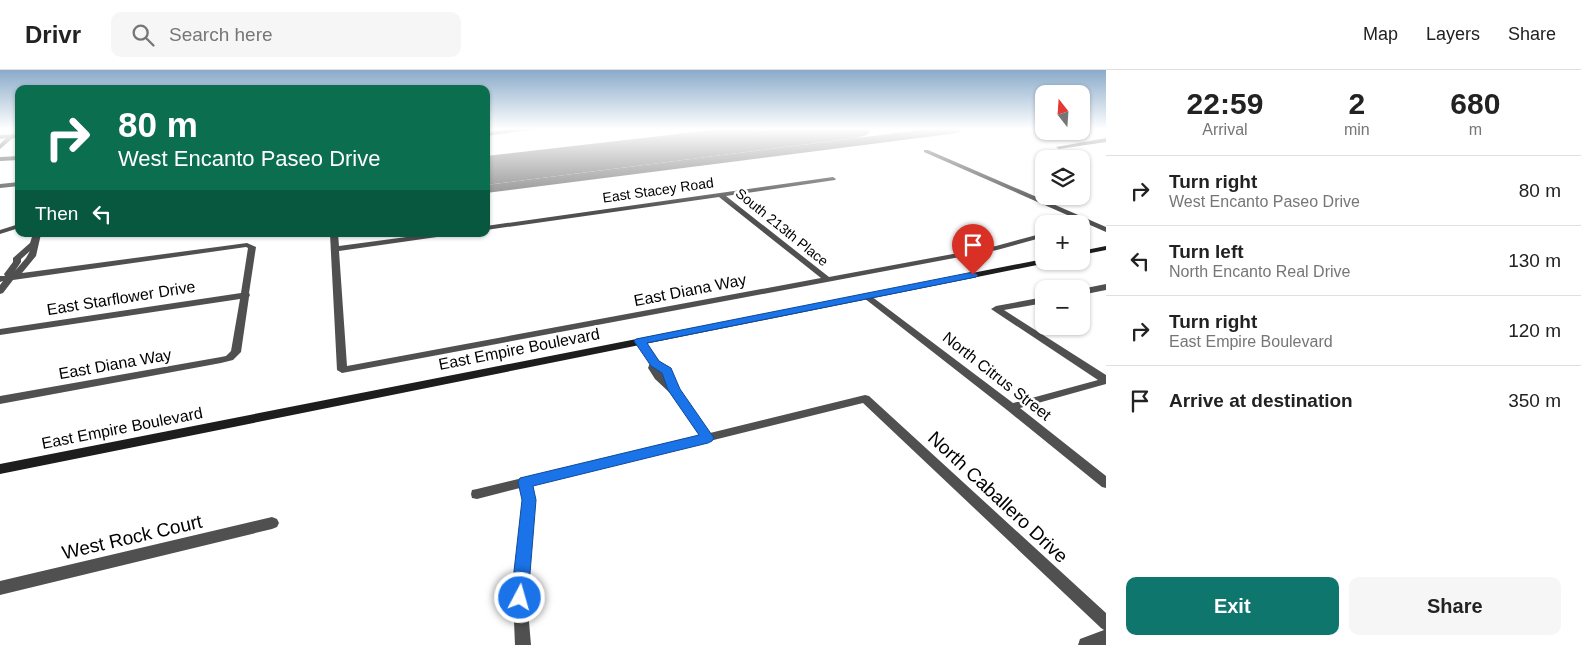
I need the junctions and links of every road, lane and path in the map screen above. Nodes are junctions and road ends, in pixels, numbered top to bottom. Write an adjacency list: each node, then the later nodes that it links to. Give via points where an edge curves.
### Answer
1 (937, 156): 8 (street)
2 (15, 158): 3 (street)
3 (0, 159)
4 (833, 179): 7 (street, East Stacey Road)
5 (15, 184): 6 (street)
6 (0, 186)
7 (721, 195): 15 (street, East Stacey Road); 33 (street, South 213th Place)
8 (1064, 212): 9 (street); 10 (street)
9 (1066, 215)
10 (1069, 215)
11 (1106, 222): 12 (street)
12 (1090, 224)
13 (1090, 226): 17 (street)
14 (15, 227): 18 (street)
15 (490, 227)
16 (1090, 228): 19 (street)
17 (1106, 230)
18 (0, 232)
19 (1106, 236)
20 (36, 237): 24 (street)
21 (334, 237): 26 (street)
22 (422, 237): 26 (street)
23 (1035, 237): 33 (street, East Diana Way, via 997,248)
24 (34, 244): 28 (street, via 35,249); 29 (street, via 17,258)
25 (1106, 248): 27 (street)
26 (335, 249): 33 (street, East Diana Way, via 342,370)
27 (1090, 251)
28 (27, 260): 29 (street); 31 (street)
29 (17, 262): 31 (street, via 8,274)
30 (1035, 263): 38 (street, East Empire Boulevard)
31 (12, 276): 32 (street); 36 (street); 37 (street, via 250,246)
32 (0, 279)
33 (827, 279)
34 (1106, 287): 35 (street)
35 (1090, 290)
36 (0, 291)
37 (246, 294): 40 (street, East Starflower Drive); 45 (street, East Diana Way, via 234,355)
38 (867, 296): 43 (street, East Empire Boulevard); 46 (street, North Citrus Street)
39 (1035, 302): 41 (street, via 996,309)
40 (0, 332)
41 (1035, 335)
42 (1036, 335): 44 (street)
43 (640, 341): 47 (street, via 655,363 654,368 664,376); 48 (street, East Empire Boulevard)
44 (1106, 381): 46 (street)
45 (0, 400)
46 (1011, 407): 50 (street, North Citrus Street)
47 (708, 438): 49 (street); 54 (street, North Caballero Drive, via 865,399)
48 (0, 468)
49 (525, 482): 51 (street); 56 (street, via 529,500 520,598)
50 (1106, 484)
51 (477, 494)
52 (272, 523): 53 (street, West Rock Court)
53 (0, 588)
54 (1106, 623)
55 (1106, 637): 57 (street)
56 (523, 645)
57 (1086, 645)

